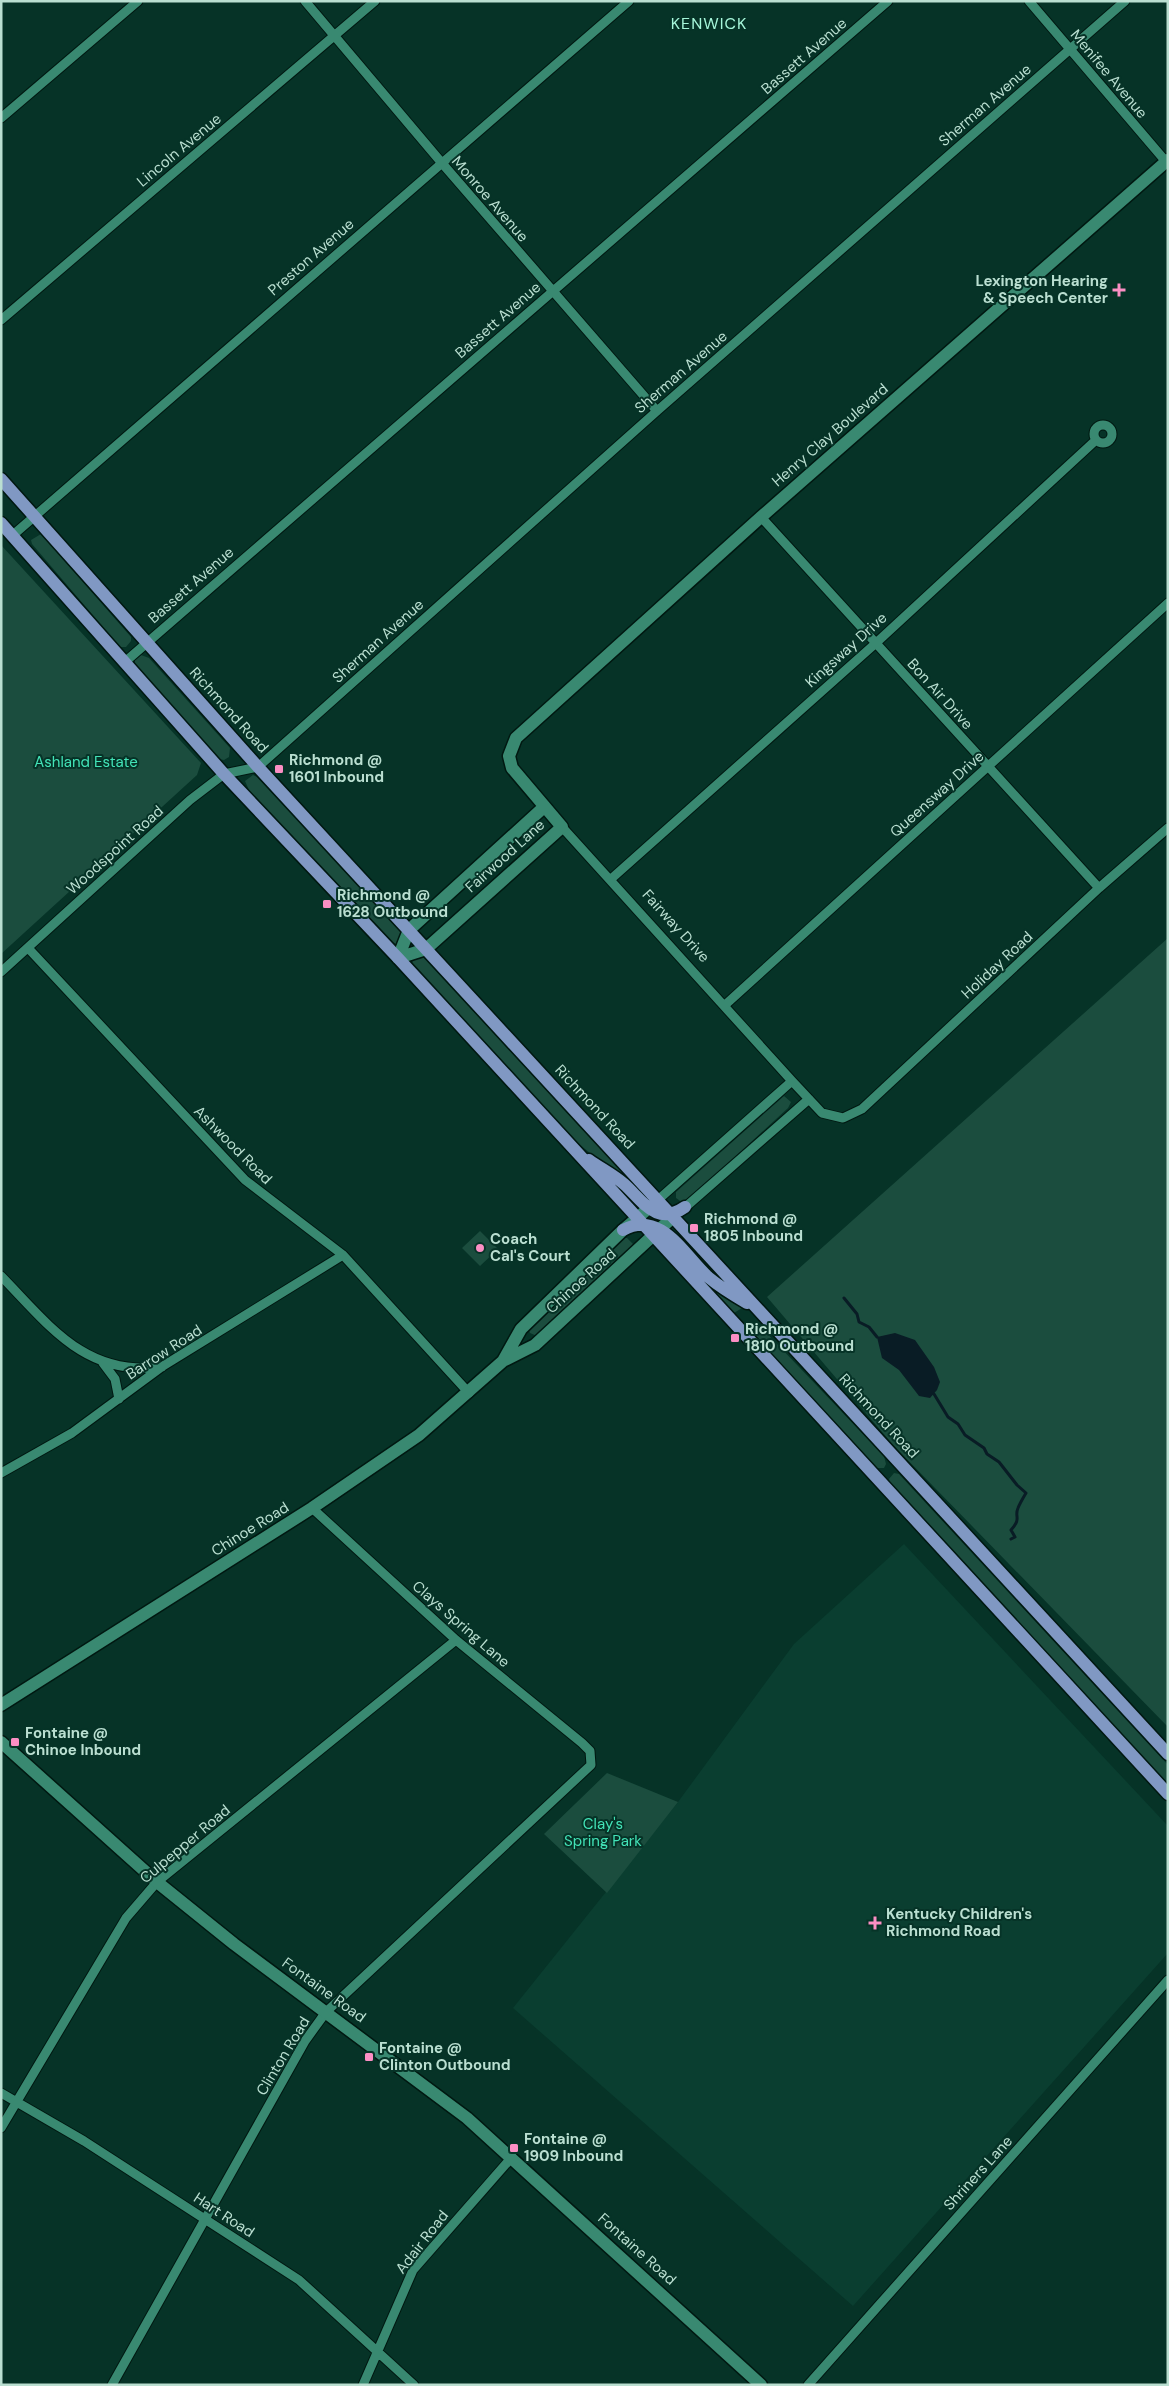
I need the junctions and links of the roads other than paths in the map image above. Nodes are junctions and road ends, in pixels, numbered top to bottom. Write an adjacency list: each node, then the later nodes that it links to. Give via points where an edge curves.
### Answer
1 (138, 1): 10 (street)
2 (305, 1): 8 (street, Monroe Avenue)
3 (375, 1): 8 (street, Lincoln Avenue)
4 (629, 1): 11 (street, Preston Avenue)
5 (888, 1): 13 (street, Bassett Avenue)
6 (1029, 1): 9 (street, Menifee Avenue)
7 (1124, 1): 9 (street, Sherman Avenue)
8 (334, 36): 11 (street, Monroe Avenue); 14 (street, Lincoln Avenue)
9 (1069, 49): 12 (street, Menifee Avenue); 15 (street, Sherman Avenue)
10 (1, 118)
11 (441, 162): 13 (street, Monroe Avenue); 18 (street, Preston Avenue)
12 (1167, 162): 19 (street, Henry Clay Boulevard)
13 (552, 292): 15 (street, Monroe Avenue); 23 (street, Bassett Avenue)
14 (1, 320)
15 (657, 412): 27 (street, Sherman Avenue)
16 (1096, 440): 24 (street, Kingsway Drive)
17 (1, 479): 18 (main road, Richmond Road)
18 (34, 515): 21 (street, Preston Avenue); 23 (main road, Richmond Road)
19 (761, 517): 24 (street, Bon Air Drive); 26 (street, Henry Clay Boulevard)
20 (1, 523): 21 (main road)
21 (13, 535): 25 (main road)
22 (1168, 603): 28 (street, Queensway Drive)
23 (147, 642): 25 (street, Bassett Avenue); 27 (main road, Richmond Road)
24 (876, 643): 28 (street, Bon Air Drive); 33 (street, Kingsway Drive)
25 (126, 661): 29 (main road)
26 (516, 738): 30 (street, Fairway Drive, via 510,751 510,762)
27 (258, 766): 29 (street, Woodspoint Road); 35 (main road, Richmond Road)
28 (987, 768): 34 (street, Bon Air Drive); 40 (street, Queensway Drive)
29 (224, 774): 36 (street, Woodspoint Road, via 190,800); 38 (main road)
30 (544, 807): 31 (street, Fairway Drive); 35 (street, Fairwood Lane)
31 (562, 827): 33 (street, Fairway Drive); 37 (street, Fairwood Lane)
32 (1168, 828): 34 (street, Holiday Road)
33 (611, 879): 40 (street, Fairway Drive)
34 (1099, 888): 43 (street, Holiday Road, via 862,1109)
35 (409, 930): 37 (main road, Richmond Road); 38 (street, Fairwood Lane)
36 (28, 948): 39 (street, Woodspoint Road); 51 (street, Ashwood Road, via 245,1180)
37 (426, 949): 38 (street, Fairwood Lane); 45 (main road, Richmond Road)
38 (398, 958): 44 (main road)
39 (1, 972)
40 (725, 1005): 41 (street, Fairway Drive)
41 (792, 1081): 42 (street, Fairway Drive); 45 (street)
42 (809, 1099): 43 (street, Fairway Drive, via 822,1113); 46 (street)
43 (844, 1118)
44 (570, 1147): 47 (main road, via 624,1184); 49 (main road)
45 (659, 1199): 47 (street, Chinoe Road); 48 (main road, Richmond Road)
46 (685, 1207): 48 (main road)
47 (648, 1208): 48 (main road); 49 (street, Chinoe Road)
48 (673, 1215): 50 (street, Chinoe Road); 53 (main road, Richmond Road)
49 (639, 1221): 50 (main road); 55 (street, Chinoe Road, via 623,1230 521,1329)
50 (657, 1233): 53 (main road, via 718,1286); 55 (street, Chinoe Road, via 535,1345); 66 (main road)
51 (343, 1254): 56 (street, Barrow Road); 57 (street, Ashwood Road)
52 (1, 1276): 54 (street, via 70,1345)
53 (760, 1310): 64 (main road, Richmond Road)
54 (101, 1361): 56 (street, via 138,1369); 58 (street, via 115,1379)
55 (503, 1361): 57 (street, Chinoe Road)
56 (163, 1366): 58 (street, Barrow Road)
57 (468, 1392): 60 (street, Chinoe Road, via 419,1435)
58 (119, 1398): 59 (street, Barrow Road, via 72,1433)
59 (1, 1473)
60 (312, 1508): 61 (street, Clays Spring Lane); 62 (street, Chinoe Road)
61 (456, 1640): 65 (street, Clays Spring Lane, via 582,1743); 67 (street, Culpepper Road)
62 (1, 1705)
63 (1, 1742): 67 (street, Fontaine Road)
64 (1168, 1754)
65 (592, 1758): 69 (street, Clinton Road, via 591,1765)
66 (1168, 1794)
67 (157, 1882): 69 (street, Fontaine Road); 71 (street, Culpepper Road, via 126,1918)
68 (1168, 1980): 80 (street, Shriners Lane)
69 (326, 2012): 73 (street, Fontaine Road, via 443,2099); 74 (street, Clinton Road, via 305,2041)
70 (1, 2093): 71 (street, Hart Road)
71 (17, 2102): 72 (street, Culpepper Road); 74 (street, Hart Road, via 84,2141)
72 (1, 2128)
73 (512, 2158): 75 (street, Adair Road, via 413,2270); 79 (street, Fontaine Road)
74 (205, 2220): 75 (street, Hart Road, via 299,2280); 76 (street, Clinton Road)
75 (377, 2352): 77 (street, Adair Road); 78 (street, Hart Road)
76 (112, 2385)
77 (363, 2385)
78 (414, 2385)
79 (761, 2385)
80 (808, 2385)

